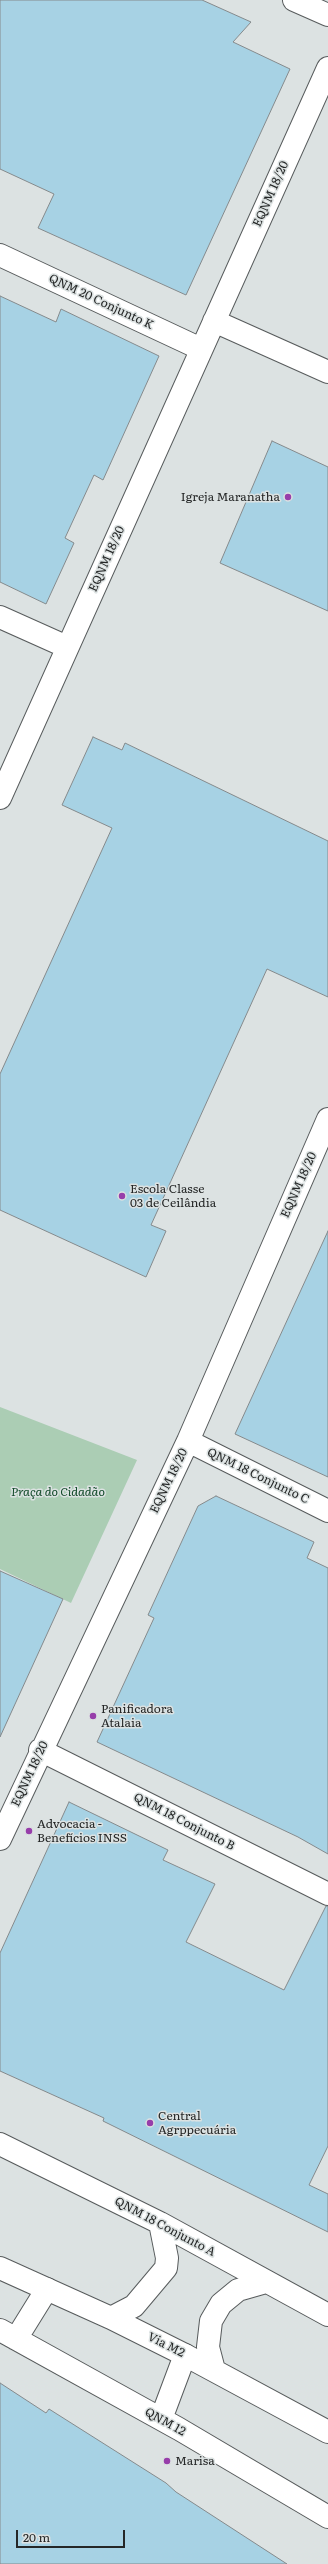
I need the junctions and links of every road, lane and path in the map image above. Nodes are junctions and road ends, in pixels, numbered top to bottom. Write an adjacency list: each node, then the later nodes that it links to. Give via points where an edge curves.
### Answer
1 (294, 0): 2 (street)
2 (328, 16)
3 (328, 68): 5 (street, EQNM 18/20)
4 (0, 255): 6 (street, QNM 20 Conjunto K)
5 (214, 321): 6 (street, EQNM 18/20); 7 (street)
6 (201, 349): 9 (street, EQNM 18/20)
7 (328, 372)
8 (0, 617): 9 (street)
9 (67, 648): 10 (street, EQNM 18/20)
10 (0, 798)
11 (326, 1130): 12 (street, EQNM 18/20)
12 (188, 1441): 13 (street, QNM 18 Conjunto C); 14 (street, EQNM 18/20)
13 (328, 1511)
14 (40, 1750): 15 (street, EQNM 18/20); 16 (street, QNM 18 Conjunto B)
15 (0, 1839)
16 (328, 1894)
17 (0, 2144): 18 (street, QNM 18 Conjunto A)
18 (160, 2223): 20 (street, QNM 18 Conjunto A); 23 (street, via 168,2258 166,2268 134,2306)
19 (0, 2268): 21 (street, Via M2)
20 (266, 2282): 22 (street, QNM 18 Conjunto A); 26 (street, via 238,2290 221,2304 211,2320 208,2347)
21 (47, 2289): 23 (street, Via M2); 24 (street)
22 (328, 2315)
23 (111, 2318): 25 (street, Via M2)
24 (8, 2335): 27 (street, QNM 12)
25 (185, 2355): 26 (street, Via M2); 27 (street)
26 (214, 2370): 28 (street, Via M2)
27 (161, 2419): 29 (street, QNM 12)
28 (328, 2432)
29 (328, 2518)

